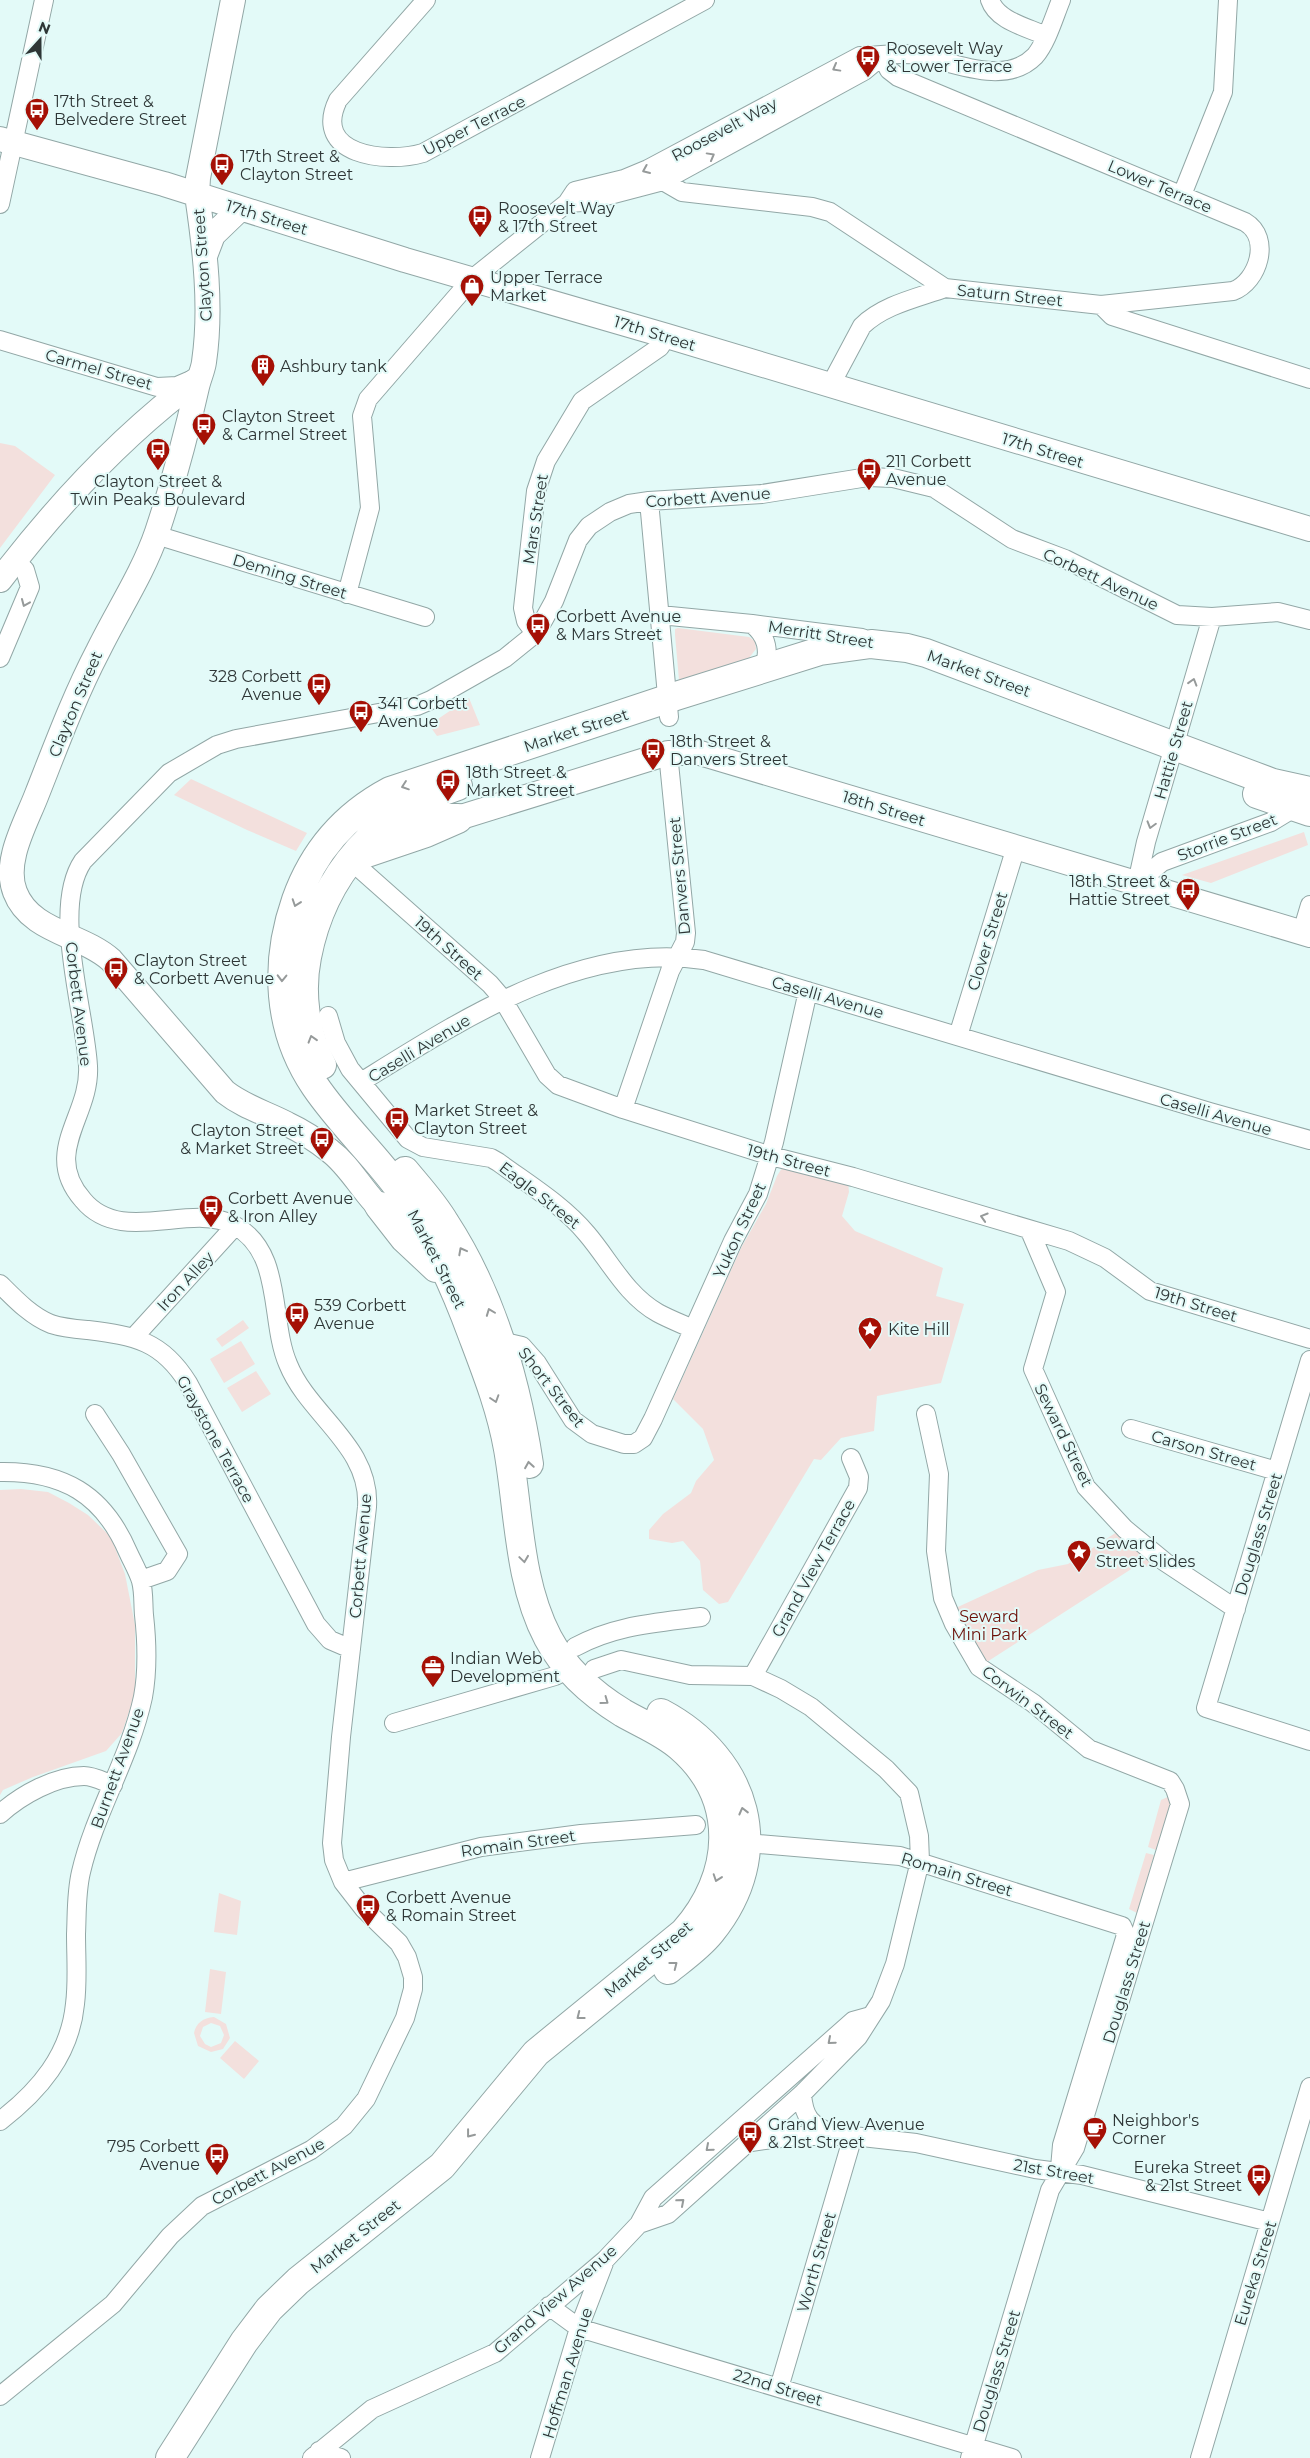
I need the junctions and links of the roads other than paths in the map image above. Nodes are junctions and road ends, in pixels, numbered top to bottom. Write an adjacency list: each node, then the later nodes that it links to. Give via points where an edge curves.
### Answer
1 (44, 0): 10 (street)
2 (233, 0): 12 (main road, Clayton Street, via 201,154)
3 (426, 0): 4 (street, Upper Terrace, via 338,100 331,127 345,145 385,157 422,153)
4 (705, 0)
5 (990, 0): 8 (street, via 992,8 1001,16)
6 (1061, 0): 8 (street, Roosevelt Way)
7 (1228, 0): 13 (street, via 1223,92)
8 (1046, 36): 9 (street, Roosevelt Way, via 1036,54 1027,62 1005,70 981,70 917,55 898,53)
9 (882, 56): 11 (street, Roosevelt Way, one-way to 9, via 864,72); 13 (street, Lower Terrace, via 889,70 898,77); 14 (street, Roosevelt Way, one-way to 14, via 860,56 849,61 648,169 576,191)
10 (7, 141): 12 (main road, 17th Street); 15 (street)
11 (663, 181): 14 (street, Roosevelt Way); 19 (street, Saturn Street, via 682,192 812,207 830,212)
12 (197, 195): 16 (main road, 17th Street); 17 (main road, Clayton Street)
13 (1182, 195): 20 (street, Lower Terrace, via 1245,222 1257,232 1257,266 1249,282 1233,292)
14 (567, 203): 18 (street, Roosevelt Way)
15 (0, 204)
16 (240, 209): 17 (main road, via 213,235); 18 (main road, 17th Street)
17 (204, 258): 23 (main road, Clayton Street, via 207,319 205,359)
18 (472, 279): 21 (main road, 17th Street); 31 (street, Roosevelt Way, via 372,393 362,409 370,508)
19 (945, 288): 20 (street, Saturn Street); 25 (street, via 869,319 862,326)
20 (1101, 305): 24 (street, Saturn Street, via 1112,316)
21 (667, 336): 25 (main road, 17th Street); 37 (street, Mars Street, via 660,347 582,401 541,470 523,608 526,621)
22 (0, 340): 23 (street, Carmel Street, via 157,387 177,386)
23 (199, 378): 28 (main road, Clayton Street, via 188,430); 29 (main road, via 153,412 52,514)
24 (1310, 379)
25 (830, 386): 27 (main road, 17th Street)
26 (649, 501): 32 (street); 34 (street, Corbett Avenue, via 762,494 868,476 916,482 945,494 1012,539 1064,559 1166,610 1184,616); 37 (street, Corbett Avenue, via 624,506 589,526 578,540 550,611)
27 (1310, 529)
28 (156, 535): 31 (street, Deming Street); 53 (main road, Clayton Street, via 78,693 13,861 12,885 21,904 40,922)
29 (15, 560): 30 (main road); 39 (street, one-way to 39, via 25,570 30,587)
30 (0, 580)
31 (347, 594): 33 (street, Deming Street)
32 (660, 615): 36 (street, Merritt Street); 41 (street)
33 (425, 617)
34 (1212, 617): 35 (street, Corbett Avenue, via 1278,612); 43 (street, Hattie Street, one-way to 34)
35 (1310, 620)
36 (752, 624): 38 (street, Merritt Street, via 836,634); 40 (street, Merritt Street, via 767,644)
37 (535, 633): 53 (street, Corbett Avenue, via 505,658 417,706 236,739 217,745 178,766 159,781 78,869 70,901)
38 (889, 646): 40 (main road, Market Street, via 836,648); 43 (main road, Market Street, via 926,653)
39 (0, 658)
40 (764, 669): 41 (main road, Market Street)
41 (669, 708): 43 (main road, Market Street, via 810,672 856,663 888,663 942,676); 45 (main road, Market Street, via 448,789); 49 (main road, Market Street, one-way to 49, via 390,791 349,819 324,847)
42 (668, 753): 46 (main road, 18th Street); 47 (main road, 18th Street, via 700,753); 54 (street, Danvers Street, via 686,933)
43 (1172, 753): 44 (main road, Market Street); 50 (street, Hattie Street, one-way to 50)
44 (1305, 804): 50 (street, Storrie Street, via 1271,822 1162,862)
45 (403, 811): 46 (main road, via 438,818); 48 (main road, Market Street); 49 (main road, via 369,820 326,864)
46 (458, 818): 48 (main road)
47 (1016, 847): 50 (main road, 18th Street); 59 (street, Clover Street)
48 (349, 859): 56 (street, 19th Street); 57 (main road, Market Street, via 330,888 316,920 305,968)
49 (306, 878): 65 (main road, Market Street, one-way to 65, via 288,929 282,965 283,1001 291,1035 314,1085 398,1188)
50 (1137, 883): 52 (main road, 18th Street)
51 (1310, 905): 52 (street)
52 (1306, 933)
53 (71, 937): 64 (main road, Clayton Street, via 91,945 111,960 225,1092 314,1139 352,1171); 66 (street, Corbett Avenue, via 88,1080 65,1156 66,1170 74,1189 97,1213 114,1220 209,1219)
54 (678, 956): 55 (street, Caselli Avenue, via 704,960); 56 (street, Caselli Avenue, via 628,959 590,967); 61 (street, Danvers Street)
55 (808, 991): 59 (street, Caselli Avenue); 63 (street, Yukon Street)
56 (502, 998): 60 (street, Caselli Avenue); 61 (street, 19th Street, via 553,1081)
57 (304, 1000): 58 (main road); 65 (main road, Market Street, one-way to 57, via 328,1075 314,1048)
58 (328, 1016): 60 (street, Eagle Street, via 342,1056)
59 (958, 1036): 62 (street, Caselli Avenue)
60 (361, 1082): 70 (street, Eagle Street, via 401,1132 415,1144 491,1158 550,1199 587,1233 635,1295 659,1314)
61 (623, 1109): 63 (street, 19th Street)
62 (1310, 1140)
63 (771, 1156): 67 (street, 19th Street, one-way to 63, via 854,1177); 70 (street, Yukon Street, via 758,1194)
64 (379, 1206): 65 (main road, Clayton Street, via 398,1220); 69 (main road)
65 (424, 1210): 69 (main road, Market Street); 73 (main road, Market Street, one-way to 65, via 473,1272 454,1236)
66 (235, 1226): 71 (street, Iron Alley); 85 (street, Corbett Avenue, via 251,1238 264,1255 284,1355 294,1378 353,1452 365,1480 367,1507)
67 (1030, 1231): 72 (street, 19th Street, via 1069,1241 1105,1258 1150,1291); 83 (street, Seward Street, via 1056,1292 1033,1369 1086,1487 1125,1529 1165,1562)
68 (0, 1284): 71 (street, Graystone Terrace, via 32,1313 51,1323)
69 (454, 1291): 73 (main road, Market Street)
70 (693, 1329): 78 (street, Yukon Street, via 646,1433 639,1442)
71 (134, 1337): 85 (street, Graystone Terrace, via 160,1350 182,1374 316,1624 330,1640)
72 (1310, 1339)
73 (490, 1349): 78 (street, Short Street, via 515,1342 529,1352 573,1420 585,1430); 86 (main road, Market Street, via 521,1417 548,1587)
74 (1310, 1360): 80 (street, Douglass Street)
75 (95, 1414): 82 (street, via 178,1554 167,1571)
76 (926, 1414): 91 (street, Corwin Street, via 939,1474 936,1551 943,1598 979,1667 1033,1703 1089,1749 1170,1781)
77 (1131, 1429): 80 (street, Carson Street)
78 (624, 1444)
79 (851, 1458): 87 (street, Grand View Terrace, via 859,1477 858,1488)
80 (1277, 1471): 83 (street, Douglass Street)
81 (0, 1472): 82 (street, Burnett Avenue, via 25,1472 52,1478 93,1500 118,1531)
82 (141, 1580): 90 (street, Burnett Avenue, via 147,1661 143,1695 134,1732)
83 (1236, 1609): 89 (street, Douglass Street, via 1206,1708)
84 (701, 1617): 86 (street, via 598,1634)
85 (351, 1649): 96 (street, Corbett Avenue, via 332,1843 334,1860)
86 (579, 1661): 87 (street, Grand View Avenue, via 621,1660 690,1674); 88 (street, via 555,1676); 94 (main road, Market Street, one-way to 86, via 739,1796 726,1770 707,1745 683,1726 620,1690); 114 (main road, Market Street, one-way to 114, via 610,1704 671,1740 692,1759 704,1776 720,1814 724,1841 720,1873 710,1896 674,1942 536,2053 442,2166 298,2281 269,2309 244,2342)
87 (753, 1676): 95 (street, Grand View Avenue, via 781,1688 811,1707 909,1793 916,1815)
88 (394, 1723)
89 (1310, 1740)
90 (113, 1785): 92 (street, via 88,1776 70,1778 30,1793); 101 (street, Burnett Avenue, via 79,1879 75,2004 69,2034 55,2066 40,2087)
91 (1175, 1790): 106 (street, Douglass Street, via 1180,1804 1141,1936 1075,2148)
92 (0, 1814)
93 (696, 1825): 96 (street, Romain Street, via 580,1834 481,1847)
94 (747, 1843): 95 (street, Romain Street, via 900,1856); 114 (main road, Market Street, one-way to 94, via 296,2307 455,2179 548,2066 710,1933 735,1893)
95 (920, 1861): 97 (street, Romain Street, via 1122,1926); 98 (street, Grand View Avenue, via 895,1964)
96 (343, 1882): 113 (street, Corbett Avenue, via 364,1909 399,1943 413,1977 405,2018 366,2099 344,2126 311,2150 202,2206 170,2236 113,2304)
97 (1126, 1935): 106 (street, Douglass Street, via 1062,2146)
98 (871, 2016): 100 (street, Grand View Avenue, via 858,2037); 108 (street, Grand View Avenue, one-way to 108, via 853,2021 653,2198)
99 (1310, 2087): 105 (street, Eureka Street)
100 (802, 2094): 102 (street, 21st Street, via 804,2111 814,2125); 104 (street, Grand View Avenue)
101 (0, 2121)
102 (835, 2136): 103 (street, 21st Street); 104 (street, 21st Street, via 796,2136)
103 (853, 2136): 106 (street, 21st Street, via 916,2143 1035,2169); 112 (street, Worth Street)
104 (751, 2142): 108 (street, Grand View Avenue, one-way to 104, via 668,2214)
105 (1302, 2142): 107 (street, Eureka Street)
106 (1060, 2171): 107 (street, 21st Street); 115 (street, Douglass Street, via 1050,2190)
107 (1270, 2222): 121 (street, Eureka Street)
108 (639, 2224): 109 (street, Grand View Avenue)
109 (605, 2260): 110 (street, Grand View Avenue); 111 (street, Hoffman Avenue)
110 (549, 2306): 111 (street, 22nd Street); 116 (street, Grand View Avenue, via 495,2353 372,2409)
111 (579, 2328): 112 (street, 22nd Street); 119 (street, Hoffman Avenue)
112 (779, 2388): 115 (street, 22nd Street)
113 (0, 2396)
114 (182, 2451): 117 (main road)
115 (972, 2452): 120 (street, 22nd Street)
116 (316, 2455): 118 (street)
117 (148, 2458)
118 (341, 2458)
119 (540, 2458)
120 (1012, 2458)
121 (1200, 2458)

